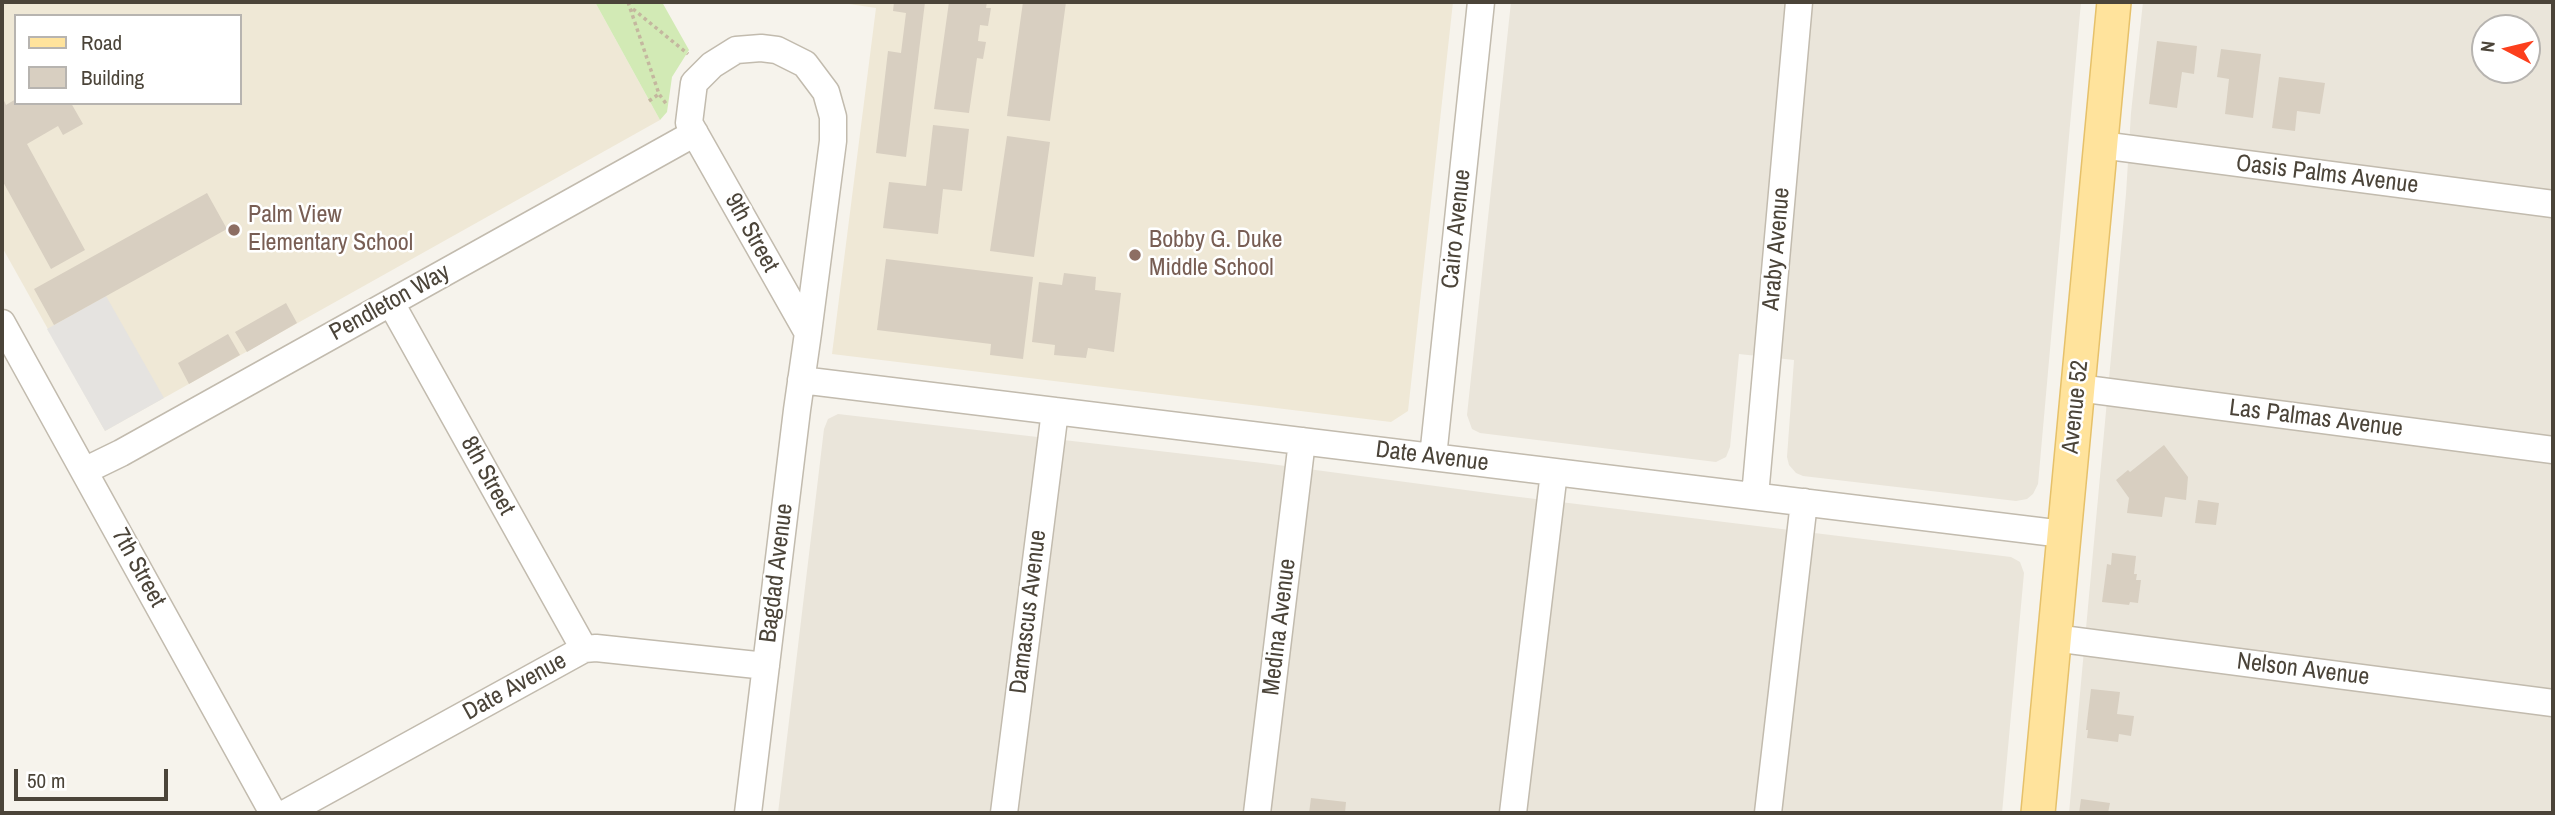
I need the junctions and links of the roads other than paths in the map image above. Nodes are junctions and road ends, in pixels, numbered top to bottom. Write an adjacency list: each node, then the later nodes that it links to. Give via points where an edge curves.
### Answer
1 (1481, 2): 15 (street, Cairo Avenue)
2 (1799, 2): 18 (street, Araby Avenue)
3 (2114, 2): 5 (main road, Avenue 52)
4 (695, 133): 7 (street, Pendleton Way); 9 (street, 9th Street); 9 (street, Bagdad Avenue, via 689,123 694,83 736,50 761,48 791,55 805,64 826,92 833,141)
5 (2101, 145): 6 (street, Oasis Palms Avenue); 11 (main road, Avenue 52)
6 (2553, 204)
7 (391, 303): 16 (street, Pendleton Way); 22 (street, 8th Street)
8 (2, 323): 16 (street, 7th Street)
9 (808, 333): 10 (street, Bagdad Avenue)
10 (801, 380): 12 (street, Date Avenue); 23 (street, Bagdad Avenue)
11 (2078, 388): 14 (street, Las Palmas Avenue); 20 (main road, Avenue 52)
12 (1055, 411): 13 (street, Date Avenue); 28 (street, Damascus Avenue)
13 (1302, 441): 15 (street, Date Avenue); 29 (street, Medina Avenue)
14 (2553, 450)
15 (1433, 457): 17 (street, Date Avenue)
16 (84, 471): 25 (street, 7th Street)
17 (1554, 472): 18 (street, Date Avenue); 30 (street)
18 (1755, 496): 19 (street, Date Avenue)
19 (1804, 502): 20 (street, Date Avenue); 31 (street)
20 (2063, 534): 21 (main road, Avenue 52)
21 (2054, 638): 24 (street, Nelson Avenue); 32 (main road, Avenue 52)
22 (584, 649): 23 (street, Date Avenue); 26 (street, Date Avenue)
23 (766, 666): 27 (street, Bagdad Avenue)
24 (2553, 703)
25 (273, 813)
26 (286, 813)
27 (748, 813)
28 (1004, 813)
29 (1258, 813)
30 (1513, 813)
31 (1768, 813)
32 (2038, 813)

